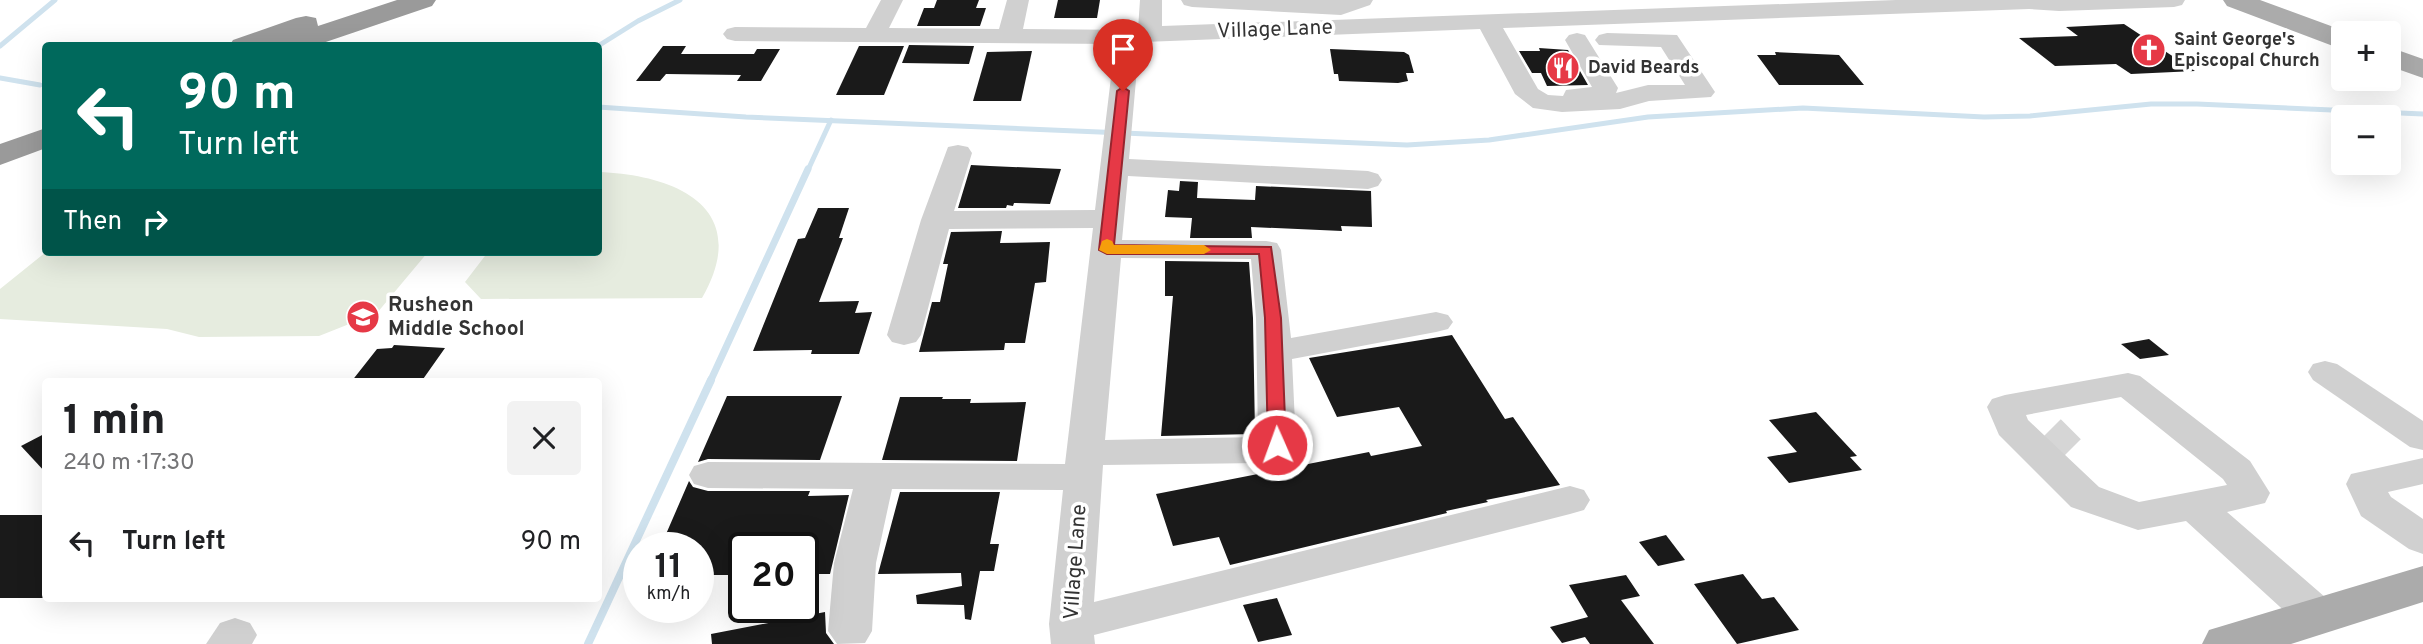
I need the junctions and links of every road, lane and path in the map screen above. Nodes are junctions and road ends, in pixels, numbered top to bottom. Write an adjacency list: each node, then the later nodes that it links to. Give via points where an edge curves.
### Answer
1 (374, 0): 26 (highway)
2 (423, 0): 27 (highway)
3 (892, 0): 21 (street)
4 (1018, 0): 23 (street)
5 (1151, 0): 22 (street)
6 (1192, 0): 15 (street)
7 (1558, 0): 18 (street)
8 (2174, 0): 10 (street)
9 (2236, 0): 24 (main road)
10 (2031, 1): 11 (street)
11 (1927, 3): 12 (street)
12 (1872, 4): 13 (street)
13 (1761, 6): 14 (street)
14 (1709, 7): 17 (street)
15 (1348, 9): 19 (street, Village Lane); 22 (street, Village Lane)
16 (1611, 9): 17 (street); 18 (street)
17 (1653, 17): 25 (street)
18 (1575, 30): 19 (street, Village Lane); 25 (street); 30 (street, via 1605,88 1603,95 1547,94)
19 (1493, 32): 30 (street)
20 (735, 34): 21 (street)
21 (874, 35): 23 (street)
22 (1143, 35): 23 (street); 34 (street, Village Lane, via 1127,44)
23 (1009, 36)
24 (2331, 36)
25 (1669, 40): 30 (street, via 1702,92 1648,93 1620,101 1542,102 1528,94)
26 (254, 42)
27 (297, 42)
28 (2401, 61): 29 (main road)
29 (2423, 69)
30 (1516, 73)
31 (42, 120): 32 (highway)
32 (0, 136)
33 (42, 139): 36 (highway)
34 (1118, 143): 37 (street); 39 (street, Village Lane)
35 (958, 153): 38 (street)
36 (0, 155)
37 (1368, 180)
38 (936, 220): 39 (street); 41 (street)
39 (1108, 234): 42 (street, via 1266,250); 45 (street, Village Lane)
40 (1436, 322): 42 (street)
41 (904, 335)
42 (1274, 352): 45 (street, via 1277,445)
43 (2325, 372): 44 (street)
44 (2423, 438)
45 (1084, 465): 48 (street); 55 (street, Village Lane)
46 (2423, 471): 51 (street, via 2365,484 2375,506)
47 (709, 475): 48 (street)
48 (875, 477): 54 (street, via 855,564)
49 (1570, 500): 55 (street)
50 (2194, 506): 50 (street, via 2251,492 2237,470 2128,384 2005,407 2049,448 2085,497 2138,516); 53 (street)
51 (2423, 539)
52 (2423, 583): 53 (main road)
53 (2318, 616): 56 (main road)
54 (850, 631)
55 (1072, 634)
56 (2227, 644)

